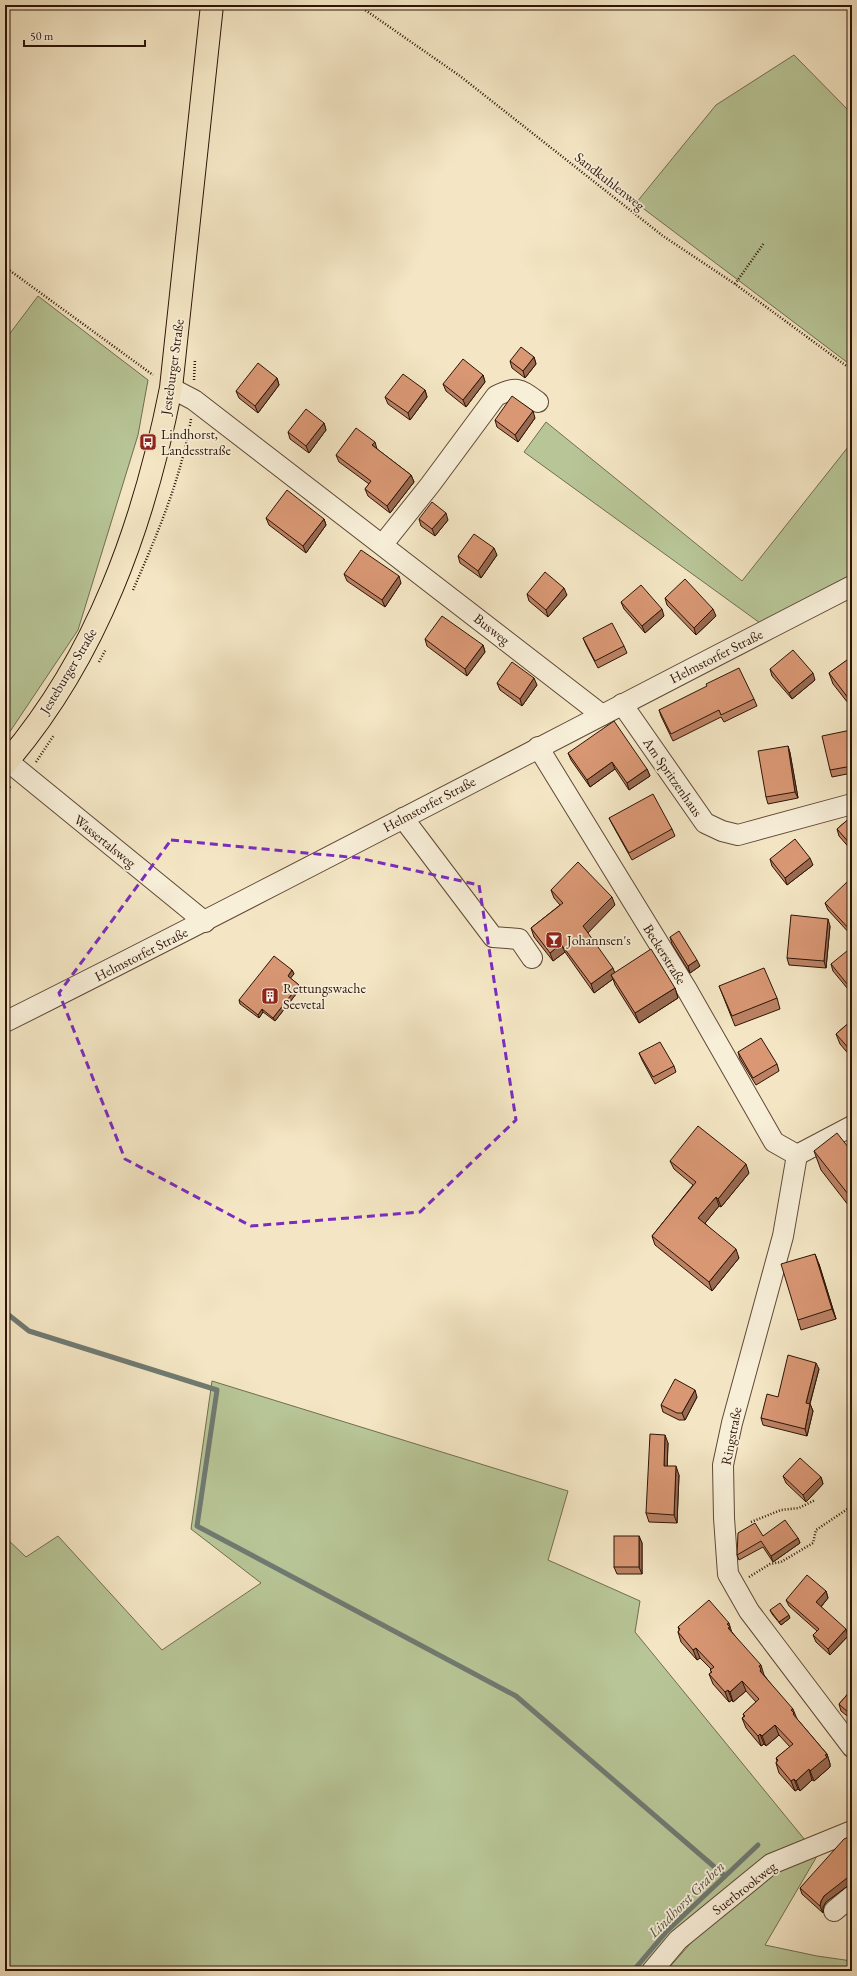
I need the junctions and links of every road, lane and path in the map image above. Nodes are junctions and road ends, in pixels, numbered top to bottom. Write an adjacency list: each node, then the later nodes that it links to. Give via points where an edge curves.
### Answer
1 (212, 5): 7 (main road, Jesteburger Straße)
2 (358, 5): 5 (path, Sandkuhlenweg, via 460,76 663,236)
3 (764, 243): 5 (path)
4 (5, 267): 7 (path)
5 (734, 284): 6 (path, Sandkuhlenweg)
6 (852, 370)
7 (171, 388): 9 (street, Busweg, via 194,400); 14 (main road, Jesteburger Straße, via 156,459 137,524 115,585 85,648 49,706)
8 (538, 402): 9 (street, via 523,392 510,389 496,396)
9 (383, 544): 12 (street, Busweg)
10 (852, 586): 11 (street, Helmstorfer Straße)
11 (622, 704): 12 (street, Helmstorfer Straße); 15 (street, Am Spritzenhaus, via 705,823 722,831 738,835)
12 (602, 714): 13 (street, Helmstorfer Straße)
13 (538, 747): 16 (street, Helmstorfer Straße); 21 (street, Beckerstraße, via 686,988 774,1142)
14 (6, 762): 17 (street, Wassertalsweg)
15 (852, 804)
16 (403, 818): 17 (street, Helmstorfer Straße); 18 (street, via 493,937 519,939)
17 (205, 922): 19 (street, Helmstorfer Straße)
18 (532, 958)
19 (5, 1022)
20 (852, 1126): 21 (street)
21 (798, 1155): 25 (street, Ringstraße, via 783,1236 723,1465 728,1574)
22 (815, 1500): 24 (path, via 798,1508 781,1510)
23 (852, 1506): 25 (path, via 816,1530 813,1543 781,1562 770,1564)
24 (751, 1522)
25 (735, 1586): 26 (street, Ringstraße, via 749,1611)
26 (852, 1747)
27 (852, 1831): 30 (street, Suerbrookweg, via 771,1864 678,1940)
28 (852, 1896): 29 (street)
29 (834, 1911)
30 (652, 1971)

